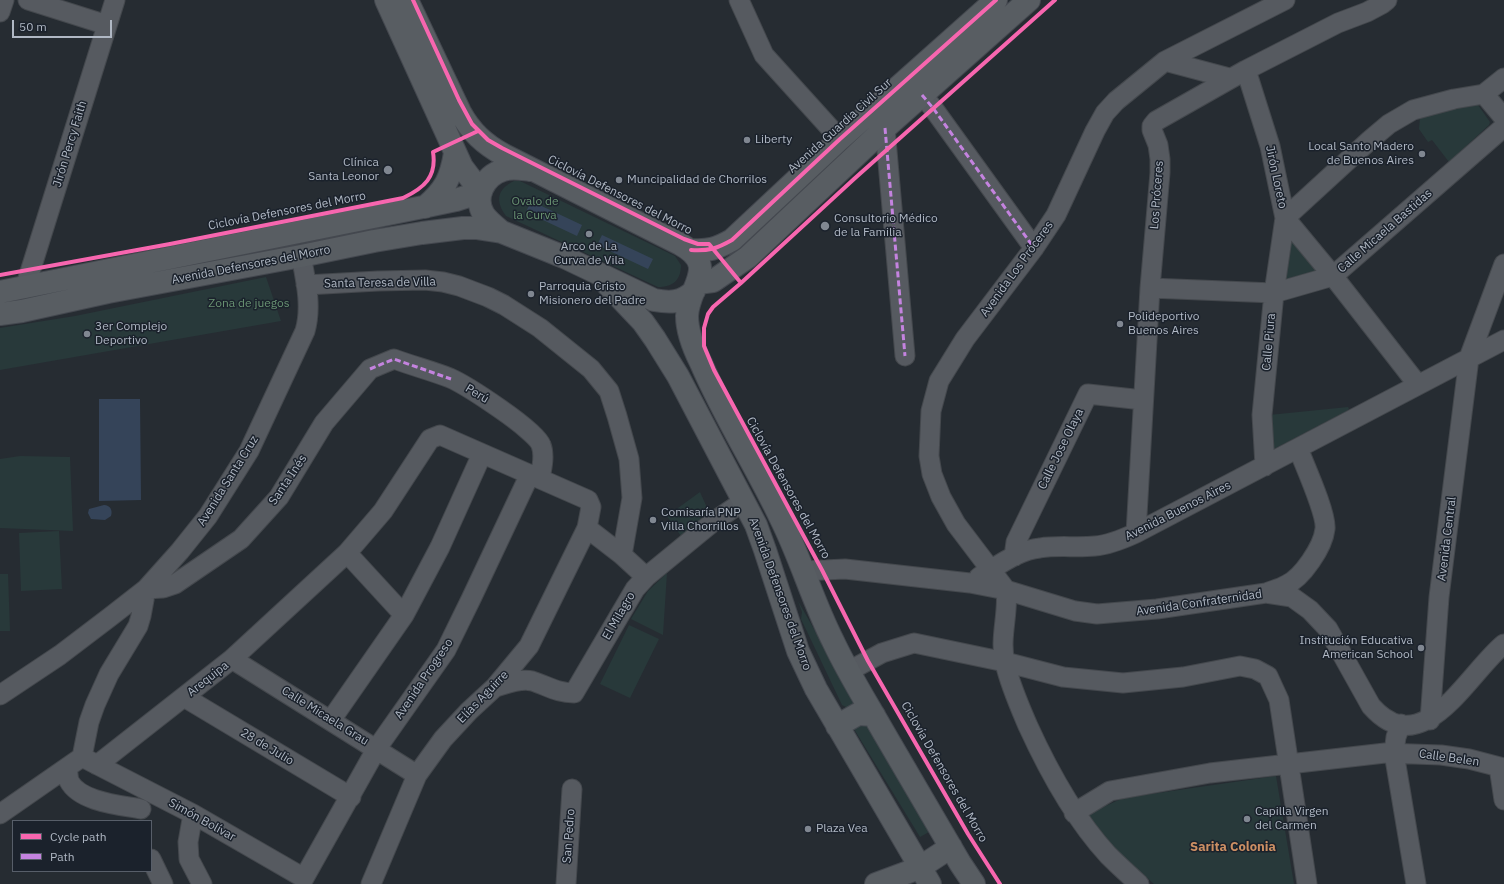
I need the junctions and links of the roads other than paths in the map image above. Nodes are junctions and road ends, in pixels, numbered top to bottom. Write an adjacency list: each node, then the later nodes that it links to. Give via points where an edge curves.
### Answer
1 (4, 0): 11 (street)
2 (28, 0): 12 (street)
3 (115, 0): 12 (street, Jirón Percy Faith)
4 (386, 0): 23 (main road)
5 (407, 0): 24 (main road, via 468,126 489,147)
6 (739, 0): 22 (street, via 764,55)
7 (996, 0): 22 (main road, Avenida Guardia Civil Sur)
8 (1028, 0): 18 (main road)
9 (1285, 0): 13 (street, Avenida Los Próceres)
10 (1387, 0): 14 (street, Los Próceres)
11 (0, 12)
12 (107, 25): 37 (street, Jirón Percy Faith)
13 (1164, 61): 15 (street); 29 (street, Avenida Los Próceres, via 1127,90 1105,113 1056,215)
14 (1246, 70): 15 (street, Los Próceres); 27 (street, Jirón Loreto, via 1270,146)
15 (1229, 78): 38 (street, Los Próceres, via 1156,121 1152,126 1160,159)
16 (1504, 78): 17 (street)
17 (1484, 94): 19 (street); 27 (street, via 1413,110 1389,124)
18 (922, 95): 21 (main road); 29 (street, via 934,108)
19 (1504, 118)
20 (1504, 127): 34 (street, Calle Micaela Bastidas)
21 (885, 128): 36 (main road, via 748,257 713,281); 43 (street)
22 (840, 139): 30 (main road, Avenida Guardia Civil Sur, via 732,240 705,251)
23 (455, 153): 25 (main road); 26 (main road, via 447,184)
24 (534, 170): 25 (main road, via 511,168 501,171 491,176); 30 (main road)
25 (481, 192): 26 (main road, Avenida Defensores del Morro); 28 (main road, Avenida Defensores del Morro, via 480,204 484,215)
26 (425, 207): 37 (main road, Avenida Defensores del Morro)
27 (1285, 218): 34 (street, Jirón Loreto); 40 (street, Calle Piura)
28 (502, 232): 31 (main road, Avenida Defensores del Morro, via 476,228 422,233); 33 (main road, Avenida Defensores del Morro)
29 (1034, 248): 58 (street, Avenida Los Próceres, via 964,339 940,381 931,411 929,456 932,474 956,524)
30 (691, 250): 36 (main road, via 698,260 700,270)
31 (301, 256): 35 (street, Avenida Santa Cruz); 41 (main road, Avenida Defensores del Morro)
32 (1504, 264): 44 (street, Avenida Central)
33 (595, 272): 36 (main road, Avenida Defensores del Morro, via 654,300 667,302 679,301 689,296); 52 (main road, Avenida Defensores del Morro, via 629,306 655,339 678,376)
34 (1333, 276): 40 (street, Calle Micaela Bastidas); 46 (street, Jirón Loreto)
35 (306, 285): 56 (street, Santa Teresa de Villa, via 425,280 459,286 510,309 540,328 591,369 609,391 629,459 632,498); 62 (street, Avenida Santa Cruz, via 308,321 305,331 249,451 208,516)
36 (696, 287): 59 (main road, via 687,317 695,350 782,519)
37 (25, 288): 39 (main road, Avenida Defensores del Morro)
38 (1150, 288): 40 (street, Calle Micaela Bastidas); 47 (street, Los Próceres)
39 (0, 292)
40 (1274, 293): 50 (street, Calle Piura, via 1262,415)
41 (0, 314)
42 (1504, 340): 44 (street, Avenida Buenos Aires)
43 (905, 356)
44 (1469, 358): 46 (street, Avenida Buenos Aires); 75 (street, Avenida Central, via 1440,597)
45 (370, 369): 51 (street, Perú, via 394,359 451,379 495,405 534,434 541,445 542,467); 62 (street, Santa Inés, via 324,423 279,498 241,539 175,584)
46 (1418, 385): 48 (street, Avenida Buenos Aires)
47 (1143, 400): 54 (street, Los Próceres); 57 (street, Calle Jose Olaya, via 1088,394 1016,542)
48 (1298, 448): 50 (street, Avenida Buenos Aires); 64 (street, via 1323,514 1325,528 1320,544 1301,575 1287,585)
49 (482, 454): 51 (street); 55 (street, Arequipa, via 440,434 430,439 383,511); 65 (street, via 440,547)
50 (1265, 466): 54 (street, Avenida Buenos Aires)
51 (535, 476): 53 (street, Elías Aguirre, via 588,500 591,507); 78 (street, Avenida Progreso, via 446,650)
52 (744, 501): 60 (street, El Milagro, via 713,522); 77 (main road, Avenida Defensores del Morro, via 756,525 798,651)
53 (586, 528): 56 (street); 70 (street, Elías Aguirre, via 529,646)
54 (1136, 533): 57 (street, Avenida Buenos Aires, via 1096,546 1040,548)
55 (347, 553): 65 (street); 67 (street, Arequipa)
56 (622, 555): 60 (street)
57 (1016, 556): 58 (street, Avenida Buenos Aires)
58 (990, 570): 61 (street, Avenida Buenos Aires); 63 (street, Avenida Los Próceres)
59 (803, 571): 61 (street, via 845,569); 69 (main road)
60 (646, 577): 70 (street, El Milagro, via 635,589 574,692 563,693 531,681)
61 (970, 583): 63 (street, Avenida Confraternidad)
62 (146, 589): 71 (street, Avenida Santa Cruz, via 60,655); 80 (street, via 138,626 109,674 95,705 89,722)
63 (1006, 590): 64 (street, Avenida Confraternidad, via 1075,611 1097,614 1157,609); 68 (street)
64 (1266, 593): 76 (street, Avenida Confraternidad, via 1292,597 1310,610 1328,629 1371,706 1388,720)
65 (404, 615): 74 (street)
66 (1504, 644): 75 (street, Avenida Confraternidad)
67 (232, 659): 72 (street, Arequipa); 74 (street, Calle Micaela Grau)
68 (1004, 662): 69 (street, via 914,643 882,653); 81 (street, via 1063,677 1123,683 1183,677 1240,666 1255,669 1268,676 1279,700); 88 (street, via 1013,692 1039,751)
69 (849, 672): 73 (main road)
70 (495, 687): 83 (street, Elías Aguirre, via 469,711)
71 (0, 695)
72 (184, 697): 80 (street, Arequipa); 86 (street, 28 de Julio)
73 (874, 715): 77 (main road, via 858,714); 92 (main road)
74 (331, 720): 78 (street, Calle Micaela Grau)
75 (1430, 720): 76 (street, Avenida Confraternidad, via 1411,725)
76 (1401, 724): 79 (street)
77 (837, 726): 94 (main road, Avenida Defensores del Morro)
78 (377, 748): 83 (street, Calle Micaela Grau); 86 (street, Avenida Progreso)
79 (1394, 753): 81 (street, Calle Belen); 82 (street, Calle Belen, via 1469,759); 104 (street)
80 (82, 764): 85 (street, Simón Bolívar); 89 (street, Arequipa); 91 (street, via 70,782 78,790 98,801)
81 (1288, 764): 88 (street, Calle Belen, via 1210,773 1110,791); 103 (street)
82 (1502, 768): 87 (street)
83 (417, 774): 98 (street, Elías Aguirre)
84 (572, 789): 99 (street, San Pedro)
85 (145, 790): 90 (street, Simón Bolívar); 91 (street)
86 (351, 797): 95 (street, Avenida Progreso)
87 (1504, 800)
88 (1074, 813): 102 (street, via 1108,855)
89 (0, 814)
90 (193, 814): 95 (street, Simón Bolívar); 97 (street, via 188,842 189,859)
91 (141, 815)
92 (951, 847): 94 (main road); 101 (main road)
93 (152, 861): 96 (street)
94 (924, 876): 100 (main road)
95 (304, 878)
96 (163, 884)
97 (202, 884)
98 (371, 884)
99 (566, 884)
100 (876, 884)
101 (974, 884)
102 (1139, 884)
103 (1307, 884)
104 (1416, 884)

